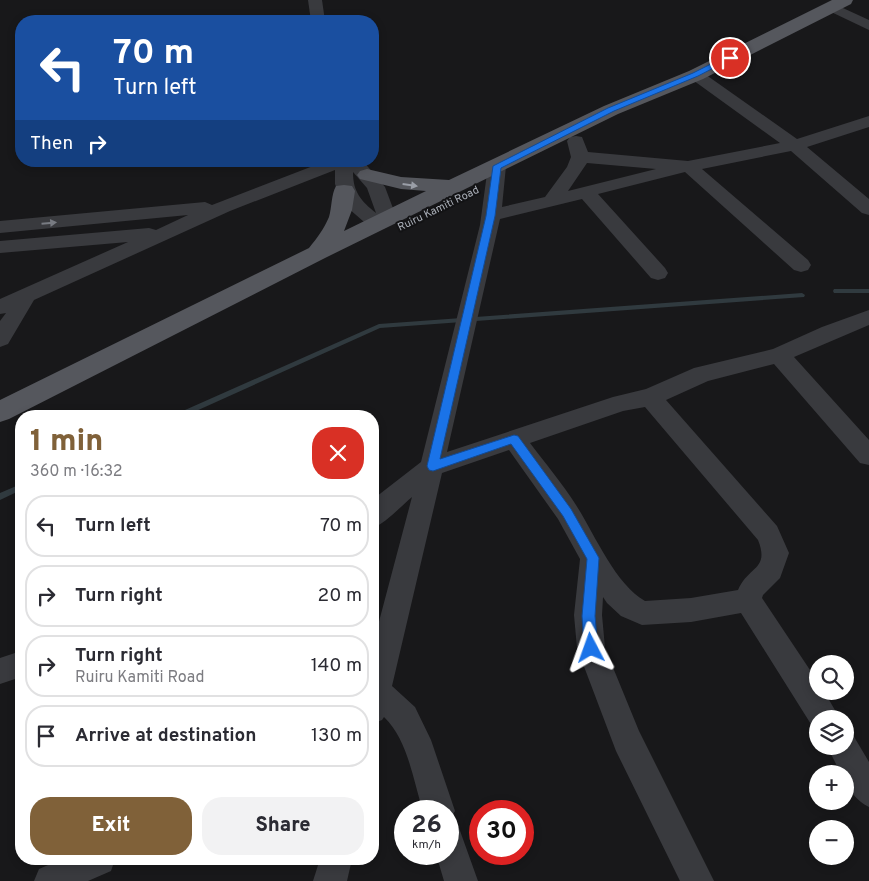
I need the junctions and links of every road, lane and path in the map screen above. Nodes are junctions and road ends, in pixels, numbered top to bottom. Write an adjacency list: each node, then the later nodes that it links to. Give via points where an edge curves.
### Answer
1 (316, 0): 3 (street)
2 (839, 3): 4 (street); 5 (main road, Ruiru Kamiti Road)
3 (317, 15)
4 (869, 26)
5 (688, 78): 7 (street); 8 (main road, Ruiru Kamiti Road, via 622,116); 13 (main road, Ruiru Kamiti Road, via 611,110)
6 (869, 121): 7 (street)
7 (795, 145): 9 (street); 20 (street)
8 (578, 149): 9 (street); 13 (main road, Ruiru Kamiti Road); 18 (street, via 576,168)
9 (688, 166): 17 (street); 27 (street)
10 (329, 167): 14 (street)
11 (344, 167): 16 (street, via 343,179)
12 (360, 168): 15 (main road, one-way to 15, via 401,183); 22 (street, via 376,186)
13 (497, 173): 15 (main road, Ruiru Kamiti Road); 21 (street); 32 (main road, Ruiru Kamiti Road, via 336,256)
14 (296, 180): 16 (street); 19 (street)
15 (454, 188): 22 (main road, Ruiru Kamiti Road)
16 (334, 190): 22 (street); 26 (main road, via 343,209 338,224)
17 (586, 192): 18 (street); 28 (street)
18 (551, 201): 21 (street)
19 (223, 207): 23 (street, one-way to 19); 24 (street)
20 (869, 210)
21 (491, 216): 39 (street)
22 (383, 222): 26 (main road, Ruiru Kamiti Road)
23 (0, 227)
24 (168, 232): 25 (street); 29 (street)
25 (0, 247)
26 (317, 253): 32 (main road, Ruiru Kamiti Road)
27 (801, 265)
28 (658, 273)
29 (27, 295): 30 (street); 33 (street)
30 (0, 307)
31 (869, 317): 34 (street)
32 (189, 318): 36 (main road, Ruiru Kamiti Road)
33 (0, 339)
34 (779, 355): 35 (street, via 702,374); 38 (street)
35 (650, 397): 37 (street, via 621,403); 42 (street, via 768,534 776,553 772,570 752,588)
36 (0, 412)
37 (514, 439): 39 (street); 41 (street, via 567,512)
38 (869, 456)
39 (433, 466): 40 (street); 45 (street)
40 (379, 509)
41 (593, 558): 42 (street, via 617,595 642,613 691,610); 57 (street, via 588,616 591,648 627,740)
42 (748, 600): 47 (street)
43 (15, 666): 44 (street)
44 (0, 671)
45 (379, 683)
46 (379, 702): 50 (street, via 405,717)
47 (819, 710)
48 (847, 755): 49 (street)
49 (869, 791)
50 (435, 800)
51 (86, 865): 54 (street)
52 (334, 865): 55 (street)
53 (456, 865): 56 (street)
54 (51, 881)
55 (330, 881)
56 (461, 881)
57 (697, 881)

